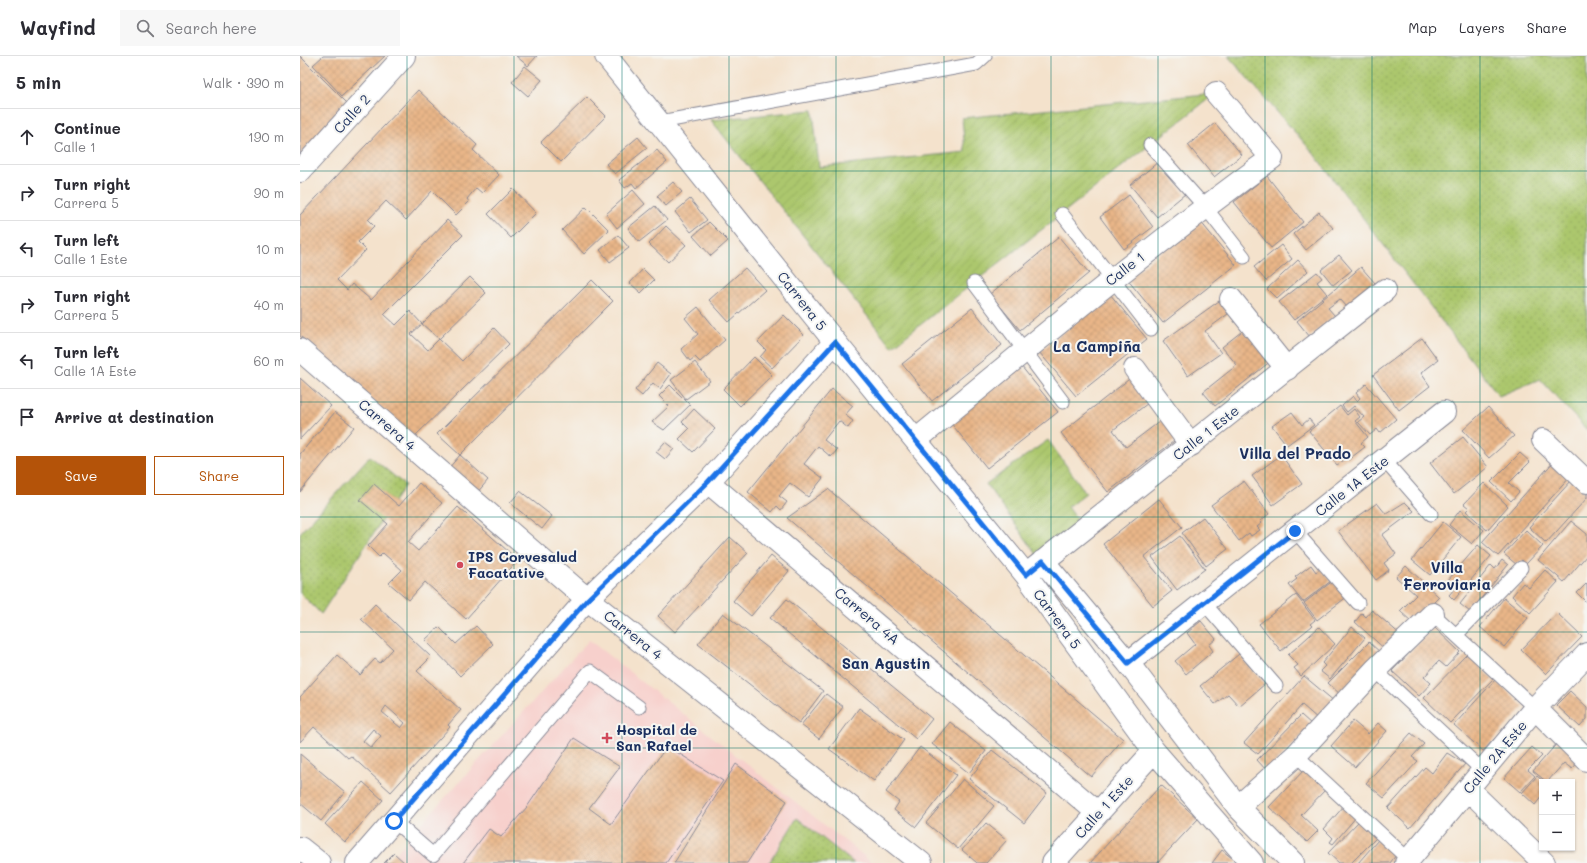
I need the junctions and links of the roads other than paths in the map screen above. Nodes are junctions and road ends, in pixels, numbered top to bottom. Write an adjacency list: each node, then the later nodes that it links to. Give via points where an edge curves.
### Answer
1 (404, 56): 7 (street, Calle 2)
2 (606, 56): 5 (street, Carrera 5)
3 (985, 56): 5 (lane, via 976,64)
4 (1216, 93): 8 (street, Calle 1, via 1272,158)
5 (660, 122): 16 (street, Carrera 5)
6 (1150, 145): 8 (lane)
7 (300, 171)
8 (1205, 207): 10 (lane); 11 (street, Calle 1)
9 (1062, 214): 11 (lane)
10 (1244, 257)
11 (1112, 279): 15 (lane); 18 (street, Calle 1)
12 (974, 283): 18 (lane)
13 (1385, 290): 20 (street, Calle 1 Este)
14 (1231, 299): 20 (street)
15 (1151, 329)
16 (835, 342): 23 (street, Carrera 5); 27 (street)
17 (300, 350): 34 (street, Carrera 4)
18 (1025, 351): 21 (lane); 23 (street, Calle 1)
19 (1136, 369): 25 (street)
20 (1287, 369): 25 (street, Calle 1 Este)
21 (1063, 402)
22 (1444, 412): 26 (street, Calle 1A Este)
23 (916, 440): 33 (street, Carrera 5)
24 (1543, 440): 28 (street)
25 (1191, 445): 31 (street, Calle 1 Este)
26 (1384, 460): 29 (lane); 30 (street, Calle 1A Este)
27 (708, 482): 34 (street); 51 (street, Carrera 4A)
28 (1587, 482)
29 (1431, 514)
30 (1295, 531): 35 (street, Calle 1A Este); 36 (lane)
31 (1043, 561): 33 (street, Calle 1 Este); 40 (street, Carrera 5)
32 (1521, 568): 38 (lane)
33 (1026, 575): 45 (street, Carrera 5)
34 (588, 599): 52 (street); 57 (street, Carrera 4)
35 (1204, 603): 40 (street, Calle 1A Este); 42 (lane)
36 (1358, 603)
37 (1433, 614): 38 (lane); 41 (street)
38 (1457, 634): 44 (lane)
39 (1587, 654): 44 (street, Calle 2A Este)
40 (1128, 663): 50 (street, Carrera 5)
41 (1375, 670): 46 (street); 48 (lane)
42 (1276, 686)
43 (639, 707): 52 (lane, via 590,671 433,855)
44 (1535, 708): 47 (street); 48 (street, Calle 2A Este)
45 (1154, 751): 51 (street, Calle 1 Este); 59 (street, Carrera 5)
46 (1296, 755): 50 (street); 54 (lane)
47 (1587, 760)
48 (1483, 771): 49 (street, Calle 2A Este)
49 (1468, 789): 54 (street, Calle 2A Este); 61 (street)
50 (1238, 807): 60 (street, Carrera 5)
51 (1098, 813): 58 (street, Calle 1 Este)
52 (394, 821): 56 (street)
53 (300, 848): 55 (street)
54 (1408, 861)
55 (319, 863)
56 (357, 863)
57 (921, 863)
58 (1053, 863)
59 (1252, 863)
60 (1293, 863)
61 (1544, 863)

